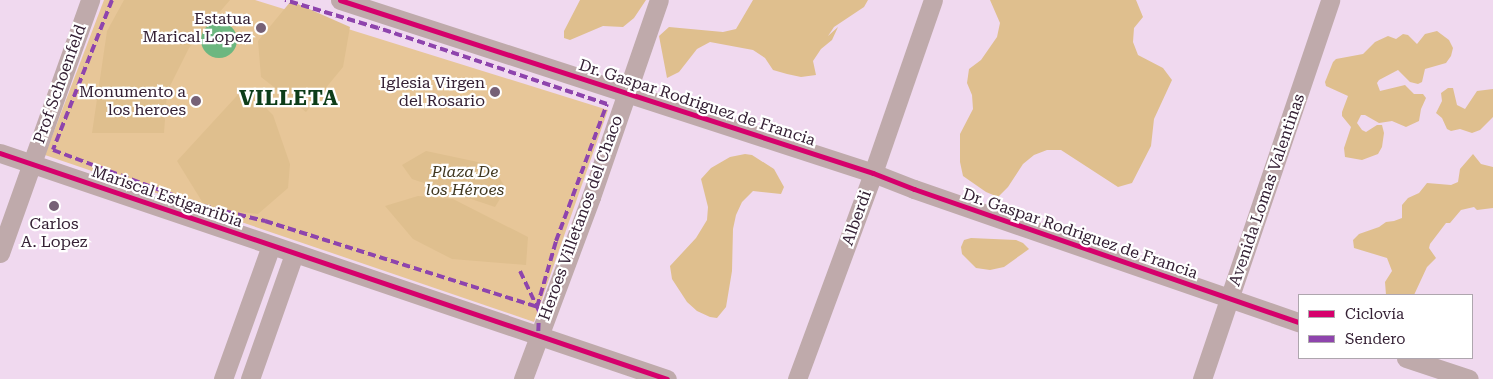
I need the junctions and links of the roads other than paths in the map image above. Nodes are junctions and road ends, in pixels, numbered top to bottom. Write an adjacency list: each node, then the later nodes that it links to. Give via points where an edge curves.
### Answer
1 (90, 0): 9 (street, Prof Schoenfeld)
2 (660, 0): 7 (street, Heroes Villetanos del Chaco)
3 (933, 0): 10 (street, Alberdi)
4 (1330, 0): 14 (street, Avenida Lomas Valentinas)
5 (349, 1): 6 (street, Dr. Gaspar Rodriguez de Francia)
6 (387, 7): 7 (street, Dr. Gaspar Rodriguez de Francia)
7 (626, 94): 10 (street, Dr. Gaspar Rodriguez de Francia); 16 (street, Heroes Villetanos del Chaco)
8 (0, 153): 9 (street, Mariscal Estigarribia)
9 (32, 164): 11 (street, Mariscal Estigarribia); 12 (street, Prof Schoenfeld)
10 (873, 173): 14 (street, Dr. Gaspar Rodriguez de Francia); 22 (street, Alberdi)
11 (272, 246): 13 (street, Mariscal Estigarribia); 18 (street)
12 (0, 253)
13 (294, 254): 16 (street, Mariscal Estigarribia); 19 (street)
14 (1230, 299): 15 (street, Dr. Gaspar Rodriguez de Francia); 23 (street, Avenida Lomas Valentinas)
15 (1298, 322)
16 (538, 337): 20 (street, Heroes Villetanos del Chaco); 21 (street, Mariscal Estigarribia)
17 (1409, 359): 24 (street)
18 (224, 379)
19 (250, 379)
20 (523, 379)
21 (667, 379)
22 (798, 379)
23 (1202, 379)
24 (1469, 379)

